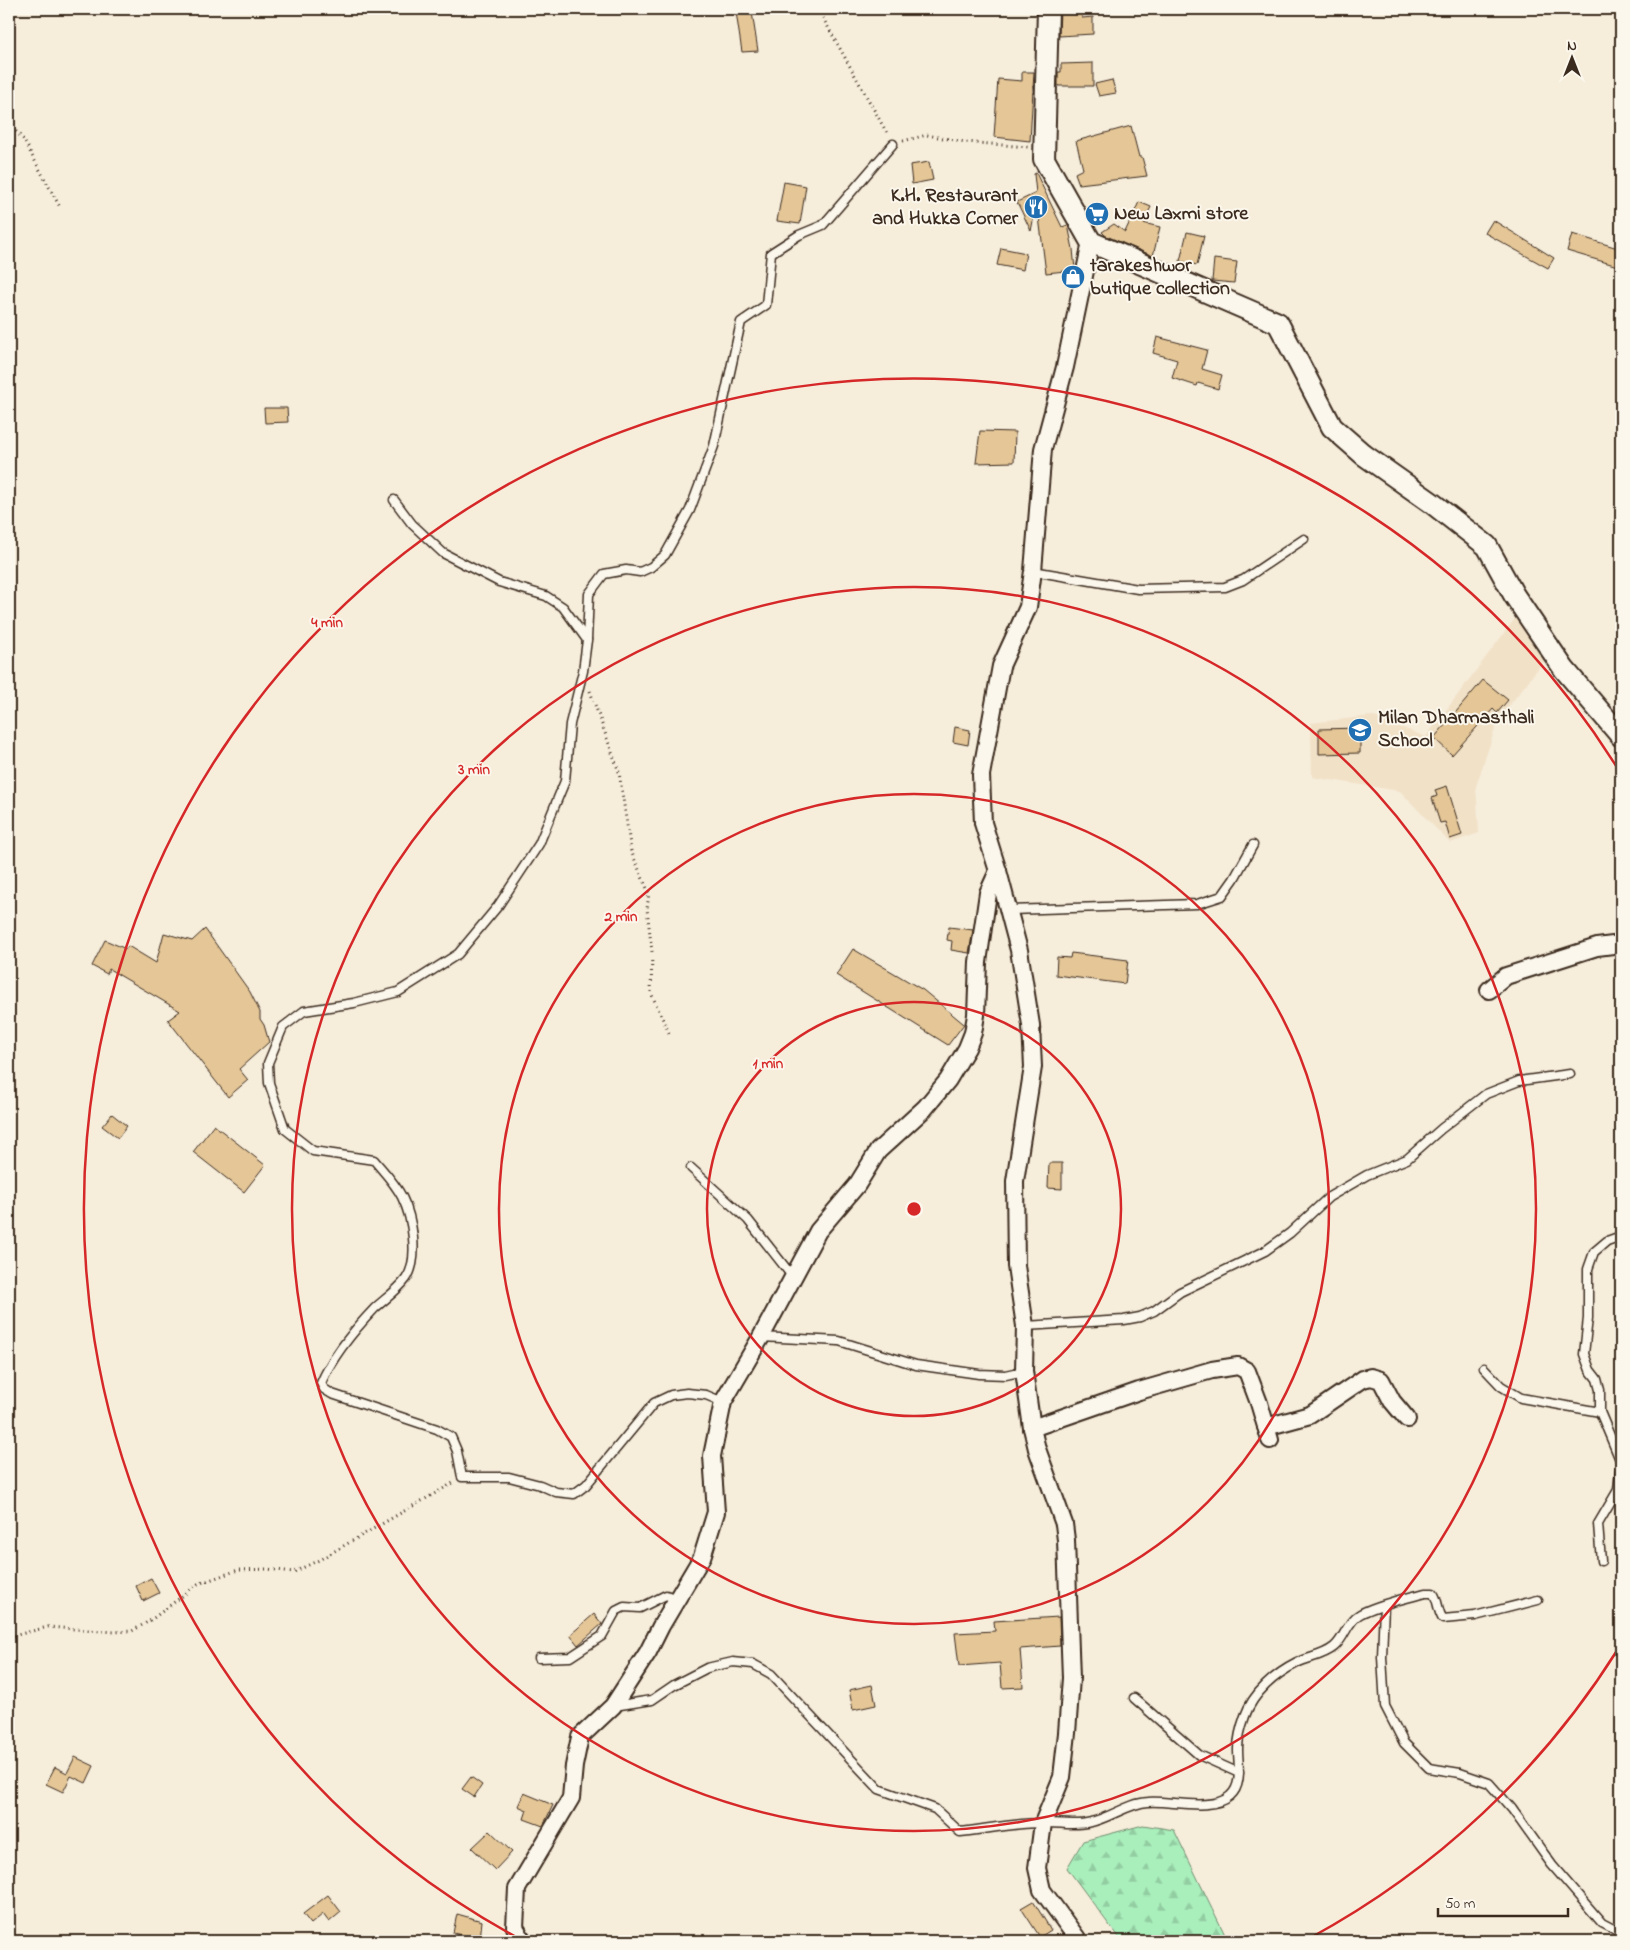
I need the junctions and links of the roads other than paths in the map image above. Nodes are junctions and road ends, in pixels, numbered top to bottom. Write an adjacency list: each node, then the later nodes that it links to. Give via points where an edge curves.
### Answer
1 (1048, 9): 3 (street, via 1044,159)
2 (893, 144): 7 (lane, via 823,225 771,252 766,304 741,322 714,446 690,510 665,555 651,567 640,572 626,570 604,574 589,594)
3 (1091, 242): 6 (street, via 1065,368 1043,449); 8 (street, via 1278,323 1332,427 1364,455 1487,546 1514,595 1564,669)
4 (394, 500): 7 (lane, via 412,524 443,553 499,582 546,596 563,607)
5 (1304, 539): 6 (lane, via 1243,580 1225,587 1138,589)
6 (1033, 571): 10 (street, via 1028,607 1001,666 981,775 983,823)
7 (587, 640): 22 (lane, via 570,724 565,781 539,844 498,906 458,954 398,992 304,1011 283,1027 268,1063 269,1083 285,1129 313,1152 374,1160 402,1198 414,1239 414,1256 406,1278 333,1358 321,1383 324,1390 332,1394 437,1429 451,1437 462,1477 509,1477 556,1492 574,1494 586,1485 654,1403 670,1395 687,1394 706,1395)
8 (1621, 736)
9 (1253, 845): 11 (lane, via 1222,896 1197,904)
10 (998, 871): 11 (street); 17 (street, via 988,893 978,962 976,1015 966,1048 948,1080 925,1108 878,1152 857,1184 818,1231)
11 (1008, 910): 18 (street, via 1019,950 1031,1025 1033,1067 1015,1181 1016,1266)
12 (1621, 944): 13 (street, via 1597,947 1506,976)
13 (1489, 990)
14 (1570, 1074): 18 (lane, via 1519,1081 1486,1094 1407,1159 1367,1175 1329,1197 1265,1252 1180,1292 1154,1311 1124,1320)
15 (691, 1168): 17 (lane, via 748,1220)
16 (1621, 1236): 23 (lane, via 1607,1241 1594,1252 1588,1269 1584,1354 1597,1379)
17 (792, 1276): 19 (street)
18 (1024, 1326): 21 (street)
19 (761, 1337): 21 (lane, via 839,1341 916,1365 978,1374 1006,1375); 22 (street)
20 (1484, 1368): 23 (lane, via 1501,1386 1521,1398)
21 (1024, 1371): 25 (street)
22 (723, 1402): 27 (street, via 712,1456 716,1512 702,1557)
23 (1600, 1412): 26 (lane, via 1621,1462 1618,1490 1598,1524)
24 (1407, 1419): 25 (street, via 1381,1380 1371,1376 1363,1378 1310,1415 1268,1434 1247,1371 1238,1366 1212,1370 1148,1389)
25 (1032, 1428): 34 (street, via 1064,1524 1069,1601 1070,1678 1062,1776)
26 (1601, 1561)
27 (677, 1599): 30 (lane, via 666,1595 640,1608 624,1607 616,1611 602,1636 570,1657); 32 (street, via 648,1652)
28 (1538, 1600): 29 (lane, via 1476,1616 1449,1619 1443,1619 1439,1614 1433,1593)
29 (1384, 1605): 33 (lane, via 1358,1615 1336,1645 1276,1676 1254,1696 1241,1729); 35 (lane, via 1382,1657 1385,1706 1404,1743 1429,1768 1460,1773 1489,1784 1602,1923)
30 (539, 1658)
31 (1134, 1698): 33 (lane, via 1199,1755)
32 (612, 1706): 34 (lane, via 652,1700 707,1668 733,1662 753,1664 771,1674 879,1789 935,1809 960,1832); 36 (street, via 580,1737 571,1798 517,1889 515,1927)
33 (1239, 1773): 34 (lane, via 1236,1788 1221,1802 1140,1803 1092,1822 1071,1826)
34 (1043, 1822): 37 (street, via 1037,1868 1042,1890)
35 (1621, 1933)
36 (523, 1941)
37 (1078, 1941)

